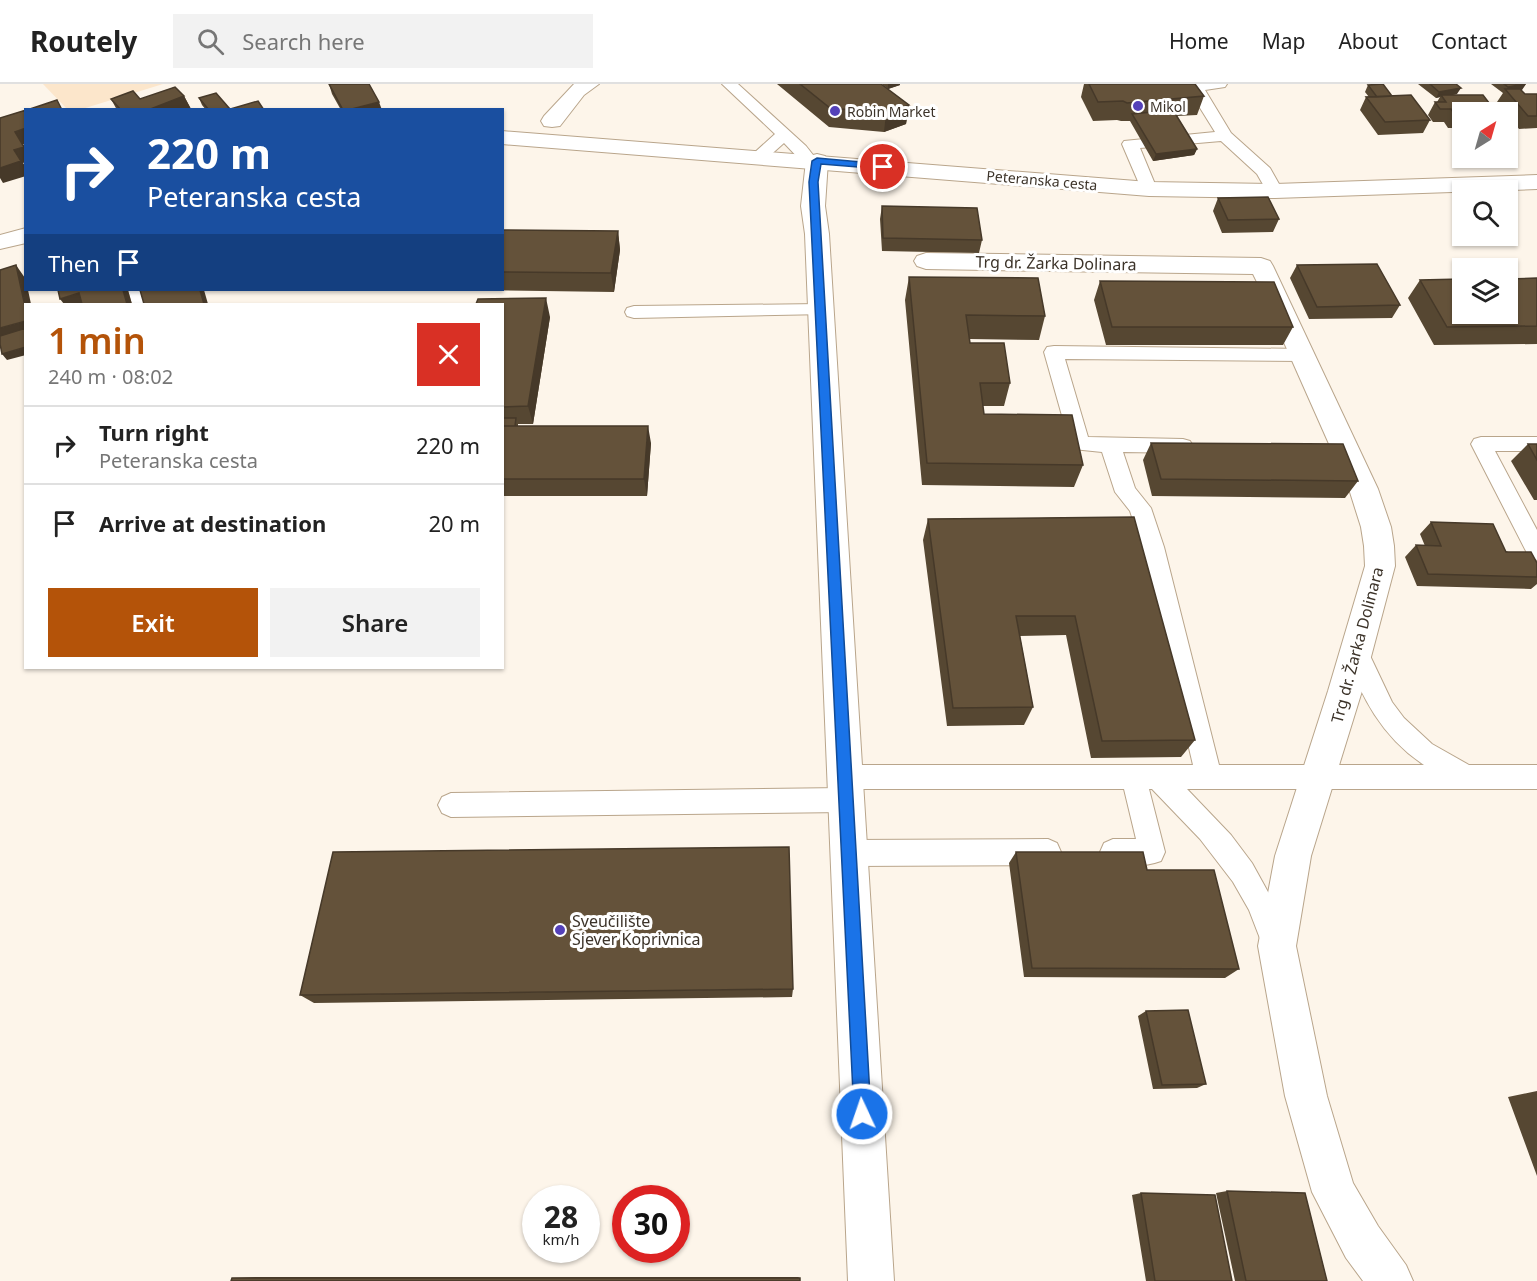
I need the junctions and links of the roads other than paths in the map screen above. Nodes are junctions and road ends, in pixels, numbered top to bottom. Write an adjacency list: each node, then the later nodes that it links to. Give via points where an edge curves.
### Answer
1 (589, 84): 5 (street, via 577,91)
2 (729, 84): 6 (lane)
3 (1220, 84): 4 (lane)
4 (1194, 85): 7 (lane)
5 (550, 130): 8 (street, Peteranska cesta); 9 (street, Peteranska cesta)
6 (783, 134): 9 (lane); 10 (lane)
7 (1225, 136): 12 (lane, via 1130,144); 13 (lane, via 1264,171)
8 (504, 137)
9 (760, 156): 10 (street, Peteranska cesta)
10 (813, 161): 12 (street, Peteranska cesta); 17 (street)
11 (1537, 182): 13 (street, Peteranska cesta)
12 (1149, 189): 13 (street, Peteranska cesta)
13 (1275, 191)
14 (24, 236): 15 (street)
15 (0, 242)
16 (926, 261): 19 (street, Trg dr. Žarka Dolinara, via 1261,266)
17 (821, 310): 18 (lane); 30 (street)
18 (634, 312)
19 (1303, 355): 21 (lane, via 1054,352 1080,444); 24 (street, Trg dr. Žarka Dolinara, via 1333,448 1366,495 1378,530 1380,566)
20 (1537, 444): 23 (lane, via 1481,444)
21 (1110, 445): 22 (lane); 29 (lane, via 1125,492 1140,508 1152,547)
22 (1197, 446)
23 (1537, 551)
24 (1356, 651): 25 (street, Trg dr. Žarka Dolinara); 26 (lane, via 1371,692 1385,715 1409,741 1436,761)
25 (1319, 777): 26 (lane); 29 (lane); 33 (street, Trg dr. Žarka Dolinara, via 1293,856)
26 (1468, 777): 27 (lane)
27 (1537, 777)
28 (1147, 778): 29 (lane); 30 (lane); 32 (lane, via 1152,852); 33 (lane, via 1211,831 1233,858 1253,889)
29 (1209, 778)
30 (844, 789): 31 (lane); 32 (street)
31 (451, 805)
32 (849, 853): 34 (street)
33 (1277, 946): 35 (street, Trg dr. Žarka Dolinara, via 1306,1096 1334,1192)
34 (871, 1281)
35 (1390, 1281)

